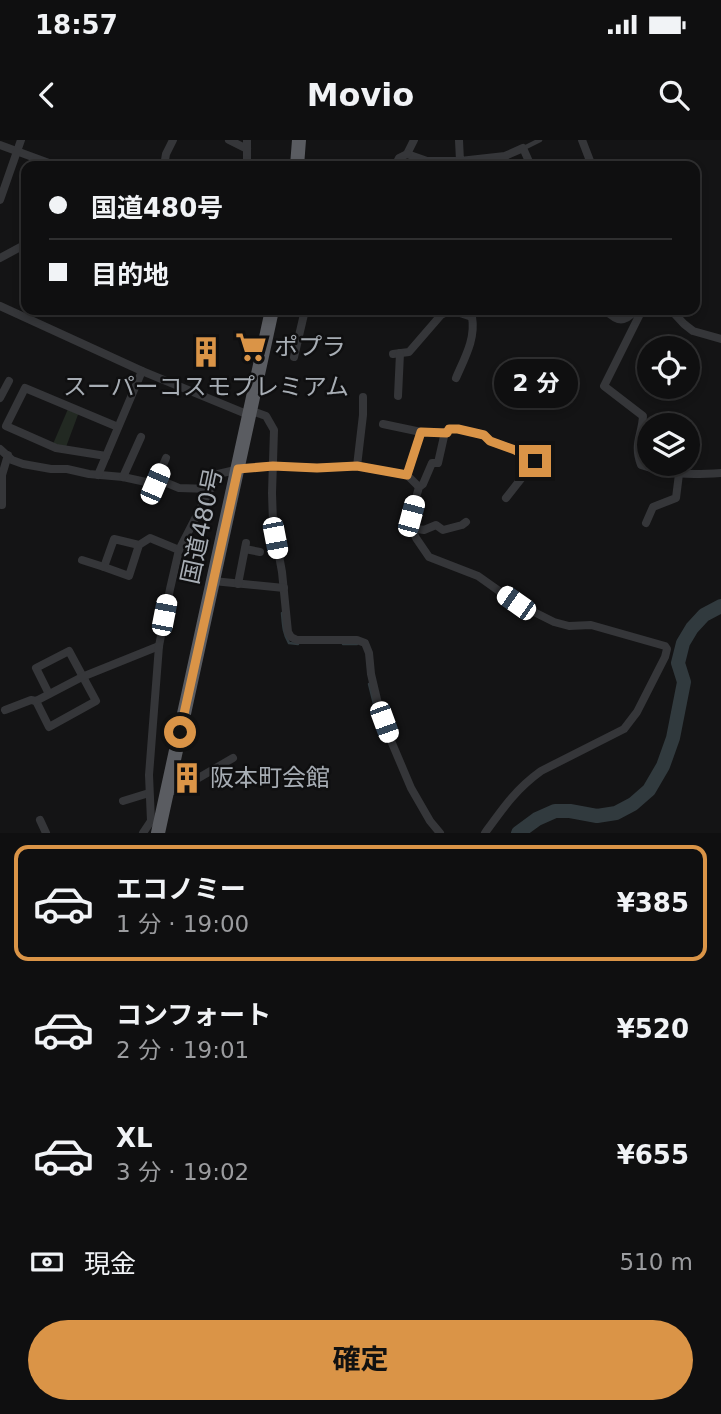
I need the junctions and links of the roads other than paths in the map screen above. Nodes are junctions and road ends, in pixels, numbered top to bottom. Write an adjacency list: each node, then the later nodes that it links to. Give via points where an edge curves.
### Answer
1 (22, 140): 12 (street)
2 (173, 140): 15 (street)
3 (229, 140): 9 (street)
4 (299, 140): 16 (highway)
5 (414, 140): 13 (street)
6 (459, 140): 19 (street)
7 (540, 140): 11 (lane)
8 (582, 140): 22 (street)
9 (247, 144)
10 (0, 145): 12 (street)
11 (523, 148): 20 (street); 21 (street)
12 (18, 151): 14 (street); 23 (street)
13 (407, 154): 17 (street); 18 (street)
14 (45, 161)
15 (165, 161)
16 (297, 161)
17 (398, 161)
18 (427, 161)
19 (461, 161)
20 (492, 161)
21 (529, 161)
22 (590, 161)
23 (0, 200)
24 (21, 247): 25 (street)
25 (0, 258)
26 (0, 306): 37 (street)
27 (271, 315): 44 (highway, 国道480号)
28 (305, 315): 36 (street)
29 (441, 315): 40 (street, via 409,352 397,353)
30 (466, 315): 38 (street, via 472,317 474,327)
31 (611, 315): 32 (street, via 622,320)
32 (631, 315)
33 (640, 315): 43 (street, via 604,386)
34 (676, 315): 35 (street, via 693,331)
35 (721, 339)
36 (294, 357)
37 (142, 371): 44 (street); 46 (street)
38 (456, 378)
39 (9, 381): 42 (street)
40 (398, 396)
41 (363, 397): 55 (street)
42 (0, 398)
43 (639, 413)
44 (250, 414): 54 (street, via 265,416 271,423); 56 (highway, 国道480号)
45 (383, 424): 47 (street)
46 (118, 427): 52 (street); 52 (street, via 25,388 6,426 56,448)
47 (421, 432): 48 (street); 60 (street)
48 (445, 432): 64 (street, via 438,463 432,463); 66 (street, via 458,429 484,435 535,461)
49 (141, 437): 62 (street)
50 (0, 449): 51 (street)
51 (8, 455): 59 (street, via 23,464); 67 (street)
52 (106, 456): 59 (street)
53 (166, 458): 63 (street)
54 (273, 466): 55 (street); 56 (street); 78 (street, via 273,523)
55 (357, 466): 60 (street)
56 (238, 469): 65 (street, via 218,474); 76 (highway, 国道480号)
57 (721, 472): 58 (street)
58 (700, 474)
59 (98, 475): 62 (street)
60 (407, 475): 64 (street)
61 (679, 476): 69 (street, via 676,498 653,508)
62 (124, 477): 63 (street)
63 (155, 484): 65 (street)
64 (419, 487): 70 (street)
65 (210, 489): 72 (street)
66 (506, 498)
67 (1, 499)
68 (466, 522): 70 (street, via 443,530 436,525)
69 (646, 523)
70 (412, 528): 93 (street, via 429,557 478,576 545,617 569,626 591,625 667,649 624,729 541,771 509,800)
71 (139, 545): 72 (street, via 150,538); 75 (street, via 114,539); 75 (street, via 130,576)
72 (179, 550): 79 (street)
73 (260, 552): 77 (street, via 246,546)
74 (82, 560): 75 (street)
75 (104, 567)
76 (214, 580): 77 (street); 85 (highway, 国道480号)
77 (238, 584): 78 (street)
78 (284, 588): 92 (street, via 291,637 365,643 389,736 411,788)
79 (159, 646): 80 (street); 86 (street)
80 (82, 677): 81 (street); 81 (street, via 69,651 36,668); 82 (street, via 96,701 49,727)
81 (49, 694): 82 (street)
82 (36, 701): 83 (street)
83 (5, 710)
84 (233, 758): 85 (street, via 176,791)
85 (167, 791): 89 (highway, 国道480号)
86 (149, 793): 87 (street); 89 (street)
87 (123, 801)
88 (40, 820): 90 (street)
89 (156, 826): 91 (street)
90 (46, 833)
91 (143, 833)
92 (440, 833)
93 (485, 833)

